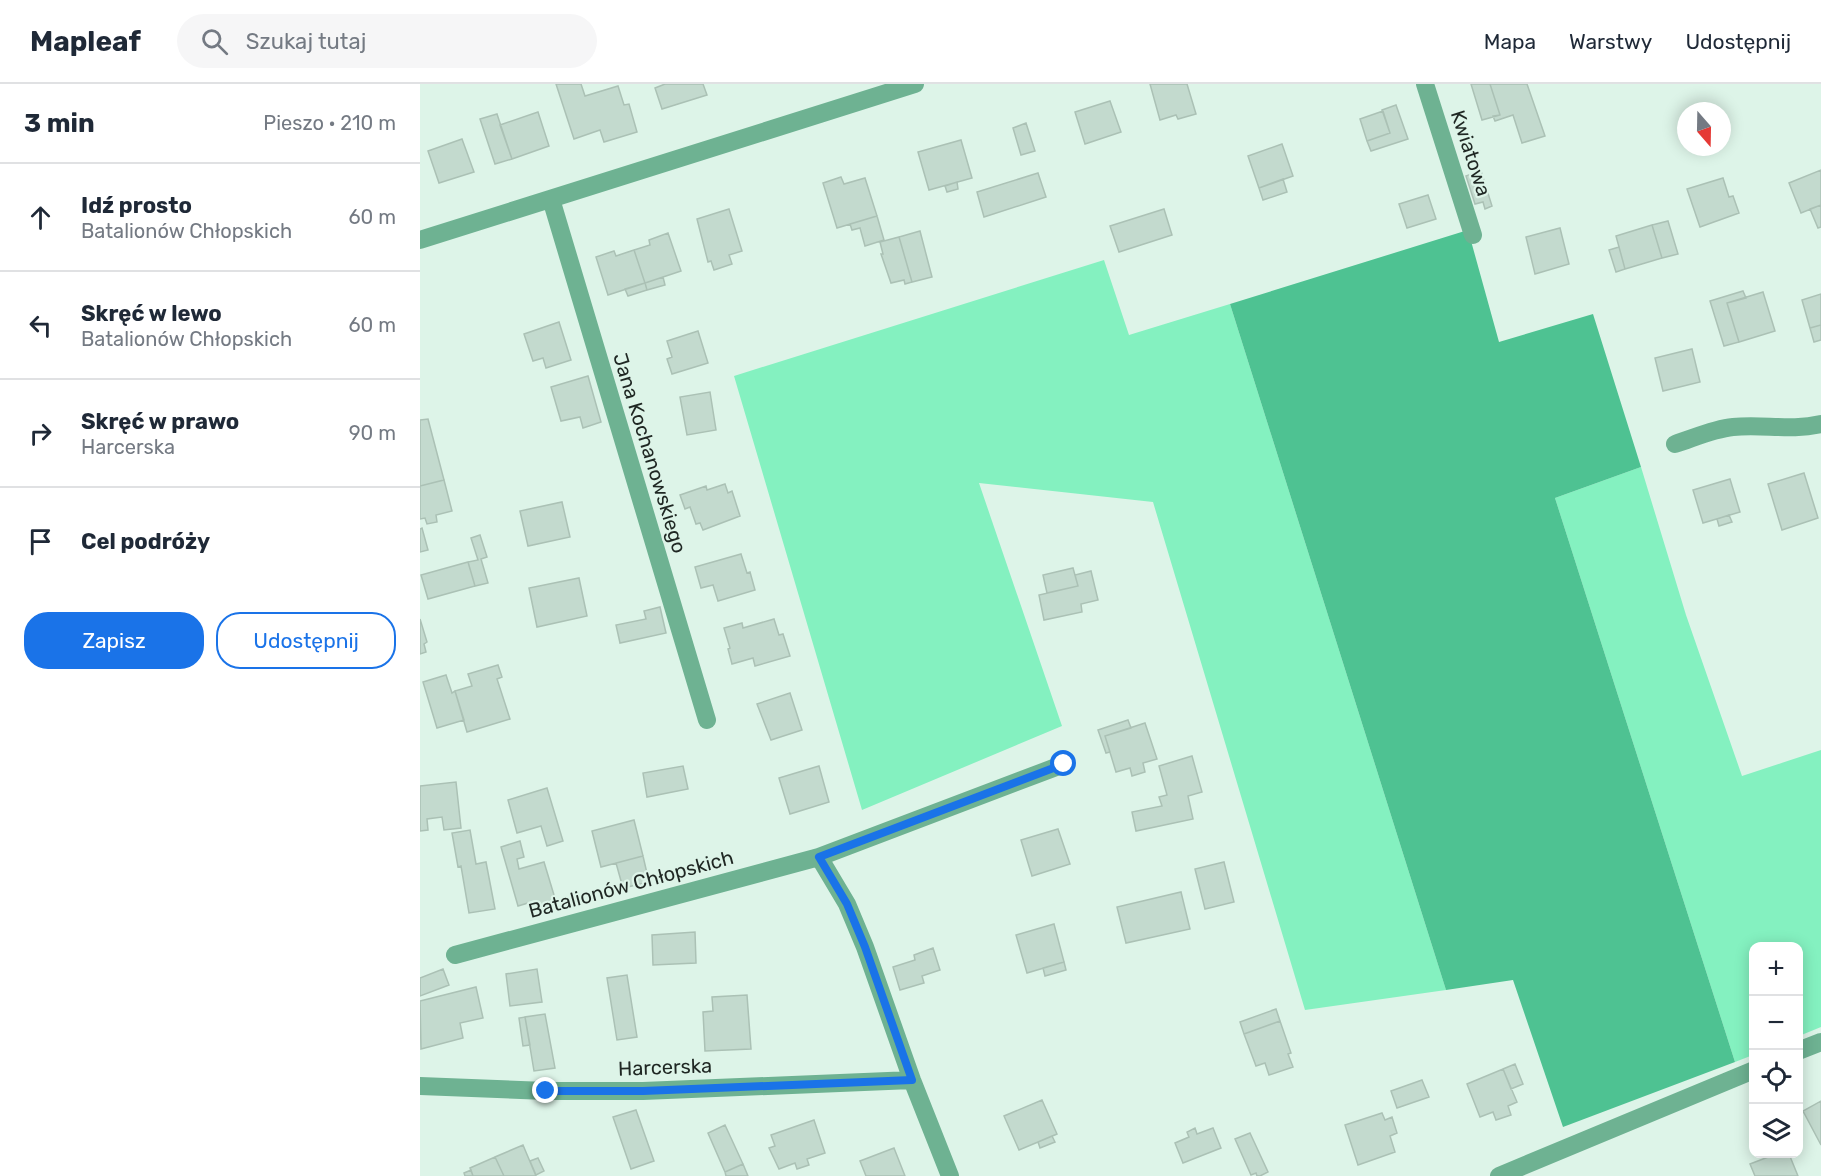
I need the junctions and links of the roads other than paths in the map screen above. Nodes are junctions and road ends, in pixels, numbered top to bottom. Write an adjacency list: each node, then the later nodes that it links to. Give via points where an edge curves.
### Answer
1 (915, 84): 3 (street)
2 (1425, 84): 4 (street, Kwiatowa)
3 (551, 199): 5 (street); 8 (street, Jana Kochanowskiego)
4 (1473, 235)
5 (420, 240)
6 (1821, 424): 7 (street, via 1799,428 1736,426)
7 (1675, 444)
8 (707, 720)
9 (1064, 764): 10 (street, Batalionów Chłopskich)
10 (819, 857): 11 (street, Batalionów Chłopskich); 15 (street, via 847,904 865,947)
11 (455, 956)
12 (1821, 1042): 13 (street)
13 (1801, 1050)
14 (1749, 1072): 18 (street)
15 (912, 1080): 16 (street, Harcerska, via 643,1091); 17 (street)
16 (420, 1086)
17 (950, 1176)
18 (1499, 1176)

